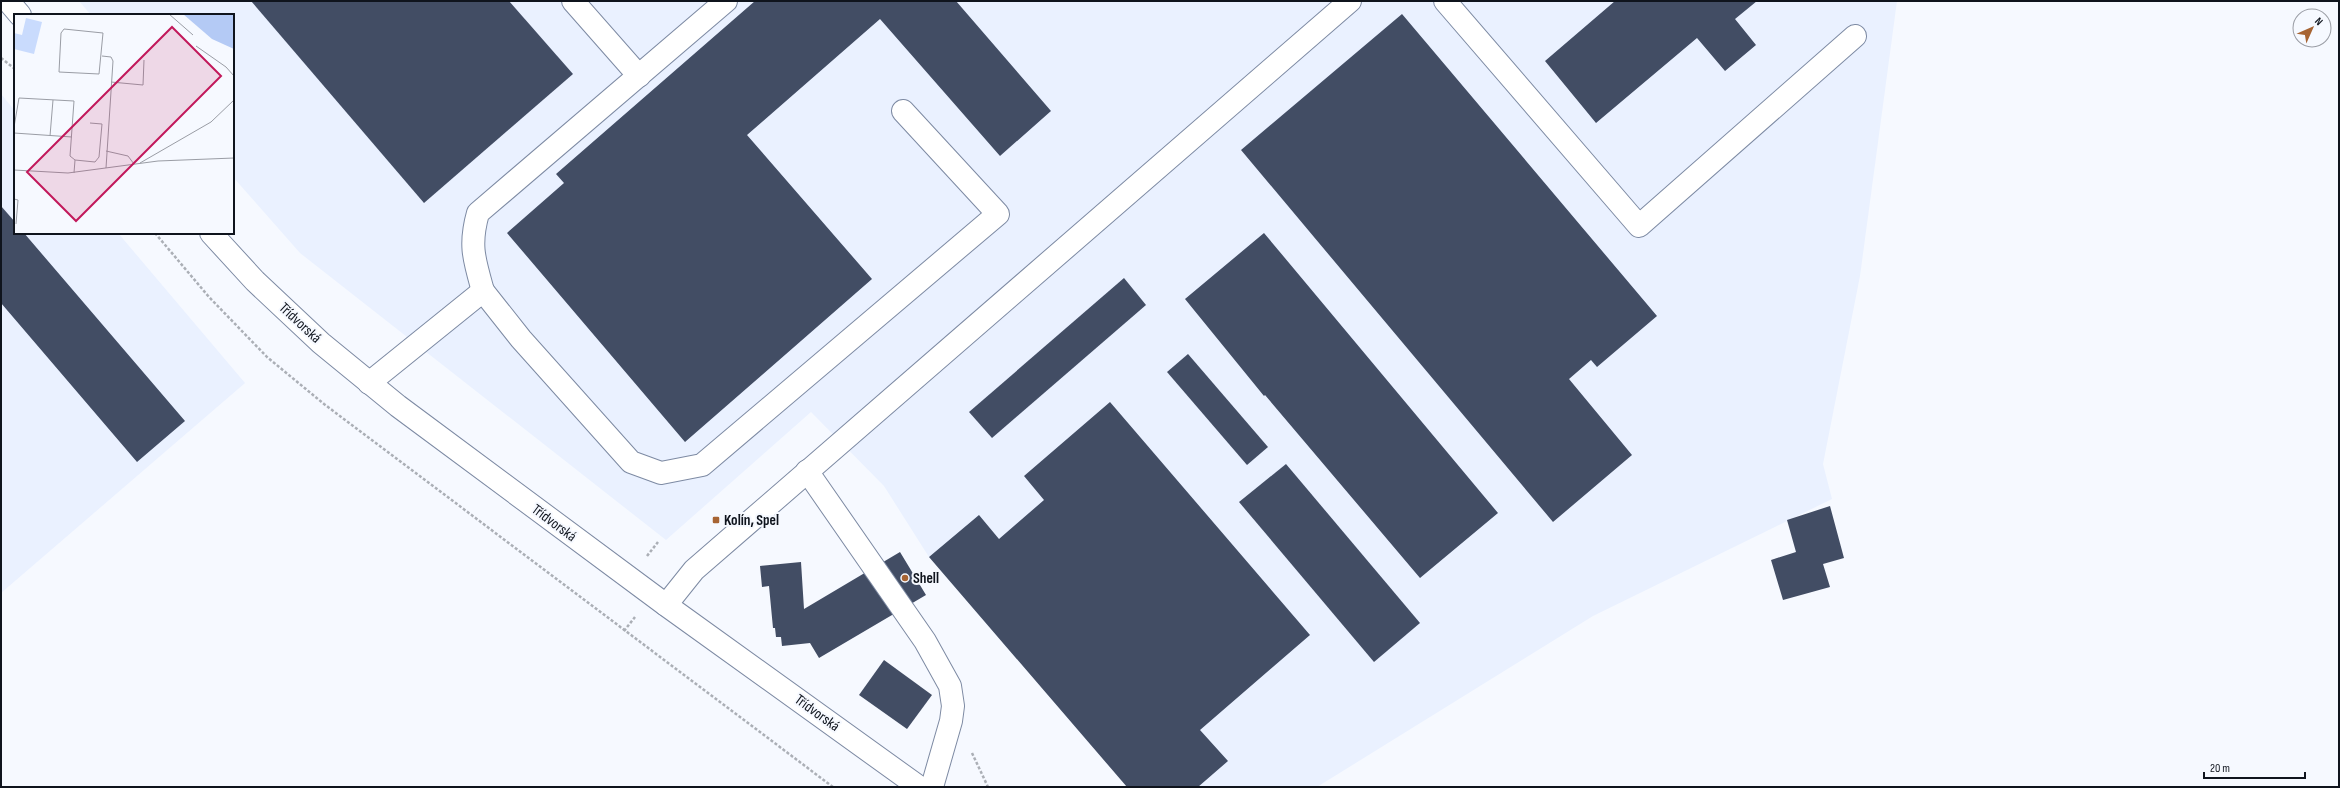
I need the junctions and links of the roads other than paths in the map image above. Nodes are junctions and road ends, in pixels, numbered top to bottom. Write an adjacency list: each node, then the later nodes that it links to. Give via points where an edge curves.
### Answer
1 (8, 1): 6 (main road)
2 (573, 1): 8 (main road)
3 (726, 1): 8 (main road)
4 (1350, 1): 13 (main road)
5 (1445, 1): 7 (main road, via 1639,226)
6 (19, 14)
7 (1855, 36)
8 (639, 76): 11 (main road, via 478,212 472,233 474,259)
9 (903, 111): 11 (main road, via 998,214 702,465 661,473 631,462 521,339)
10 (212, 234): 12 (main road, Třídvorská, via 255,281 321,343)
11 (483, 290): 12 (main road)
12 (370, 383): 14 (main road, Třídvorská)
13 (807, 471): 14 (main road, via 694,570); 16 (main road, via 925,641 950,686 953,706 951,720)
14 (666, 605): 15 (main road, Třídvorská)
15 (918, 787)
16 (932, 787)

